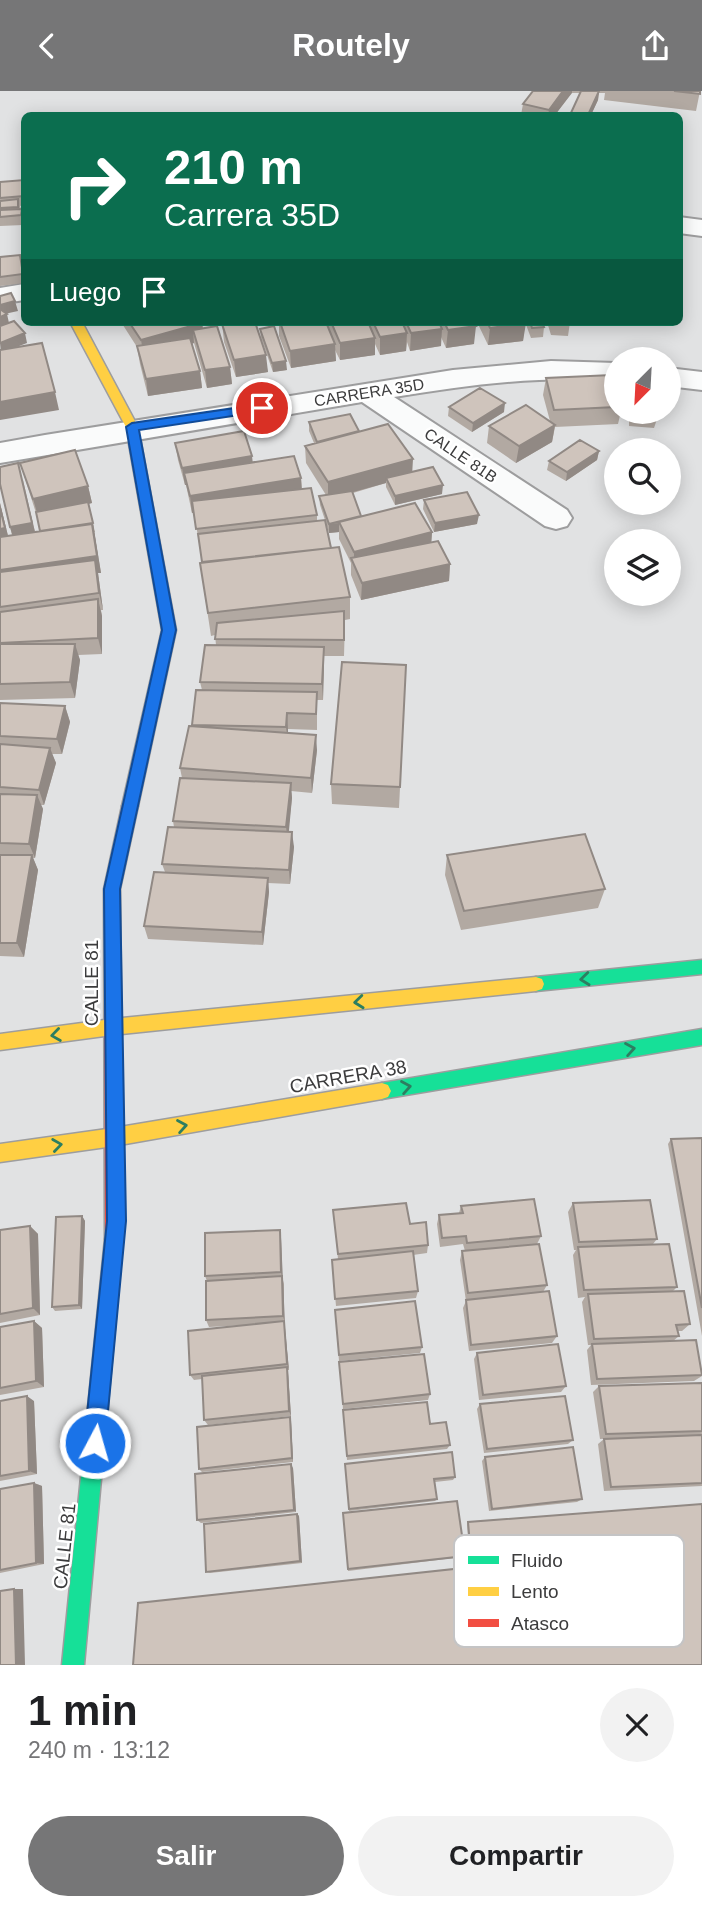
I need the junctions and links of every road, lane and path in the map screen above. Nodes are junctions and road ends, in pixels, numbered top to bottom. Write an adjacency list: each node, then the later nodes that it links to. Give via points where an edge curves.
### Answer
1 (683, 226): 2 (street)
2 (702, 228)
3 (21, 292): 4 (street)
4 (0, 296)
5 (78, 326): 10 (street, CALLE 81)
6 (604, 370): 9 (street, CARRERA 35D, via 500,372)
7 (681, 377): 8 (street)
8 (701, 378)
9 (366, 392): 10 (street, CARRERA 35D); 12 (street, CALLE 81B)
10 (132, 427): 11 (street, CARRERA 35D); 14 (street, CALLE 81, via 169,630 112,889)
11 (0, 453)
12 (556, 518)
13 (702, 967): 14 (street, one-way to 14)
14 (112, 1027): 16 (street, one-way to 16); 17 (street, CALLE 81)
15 (702, 1037): 17 (street, CARRERA 38, one-way to 15)
16 (0, 1042)
17 (114, 1137): 18 (street, CARRERA 38, one-way to 17); 19 (street, CALLE 81, via 116,1221)
18 (0, 1153)
19 (73, 1665)

